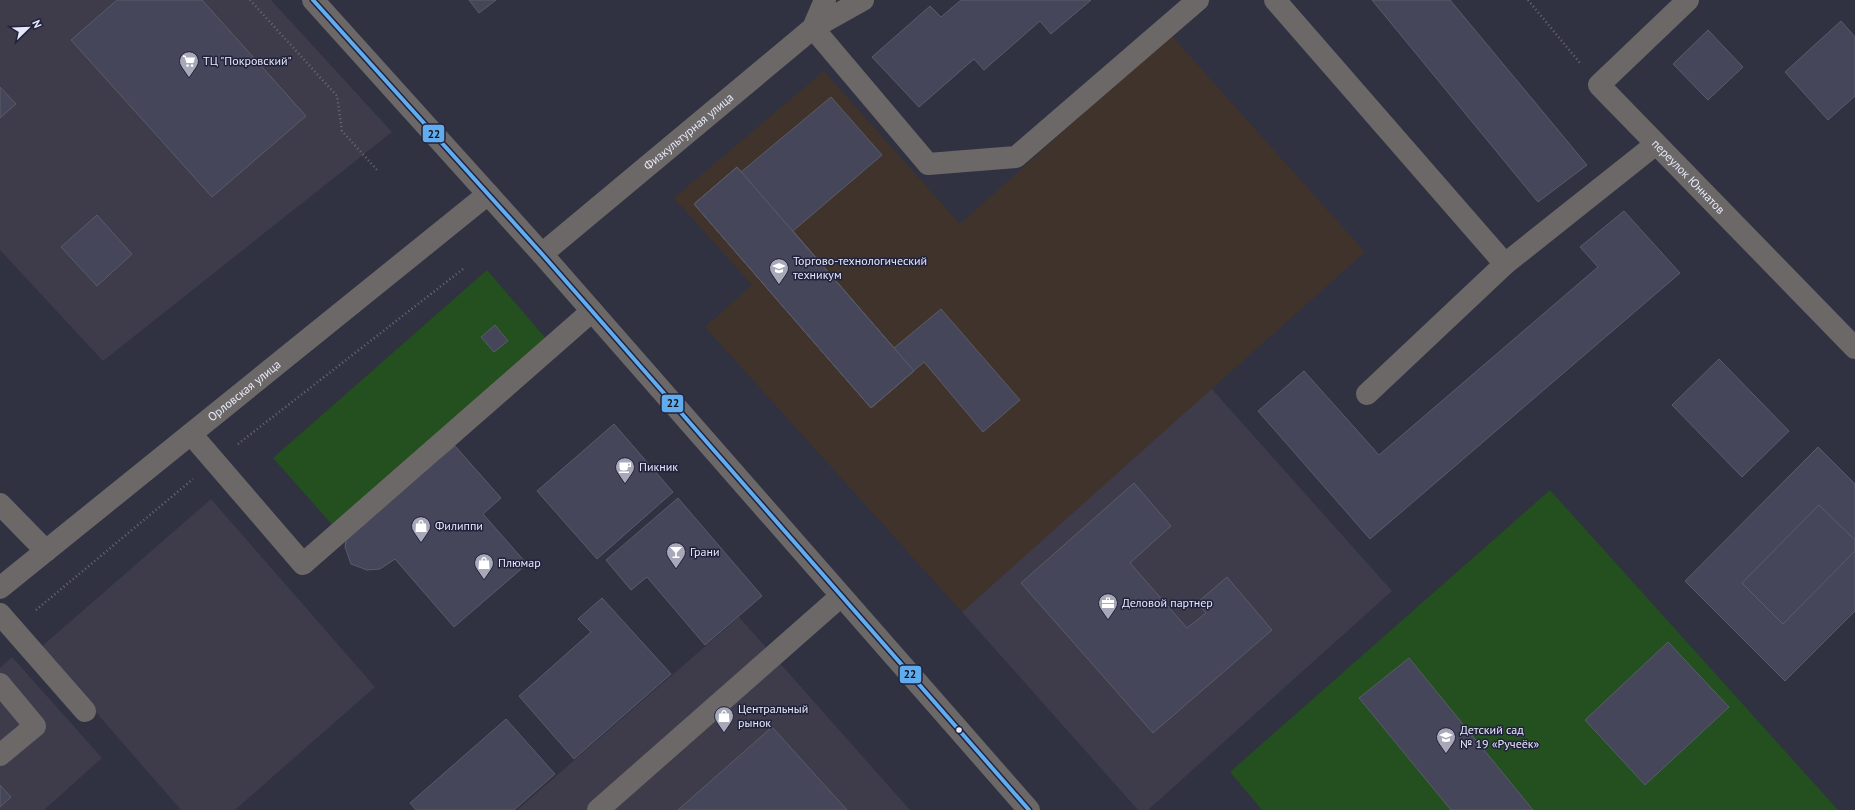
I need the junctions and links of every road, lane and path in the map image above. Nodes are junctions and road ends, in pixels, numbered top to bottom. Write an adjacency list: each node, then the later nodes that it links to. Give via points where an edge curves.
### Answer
1 (250, 0): 12 (path, via 337,96 342,131)
2 (313, 0): 13 (street)
3 (824, 0): 9 (street, Физкультурная улица)
4 (863, 0): 9 (street)
5 (1198, 0): 9 (street, via 1016,156 928,164)
6 (1275, 0): 15 (street)
7 (1528, 0): 10 (path)
8 (1688, 0): 10 (street)
9 (813, 28): 14 (street, Физкультурная улица)
10 (1599, 85): 11 (street, переулок Юннатов)
11 (1656, 144): 15 (street); 17 (street, переулок Юннатов)
12 (378, 171)
13 (488, 194): 14 (street); 19 (street, Орловская улица)
14 (542, 254): 16 (street)
15 (1505, 264): 18 (street)
16 (592, 311): 19 (street, via 303,564); 23 (street)
17 (1855, 348)
18 (1367, 394)
19 (191, 434): 21 (street, Орловская улица)
20 (0, 504): 21 (street)
21 (46, 551): 22 (street, Орловская улица)
22 (0, 588)
23 (840, 596): 28 (street); 29 (street)
24 (0, 614): 26 (street)
25 (0, 684): 27 (street, via 35,726)
26 (85, 711)
27 (0, 755)
28 (598, 810)
29 (1029, 810)

